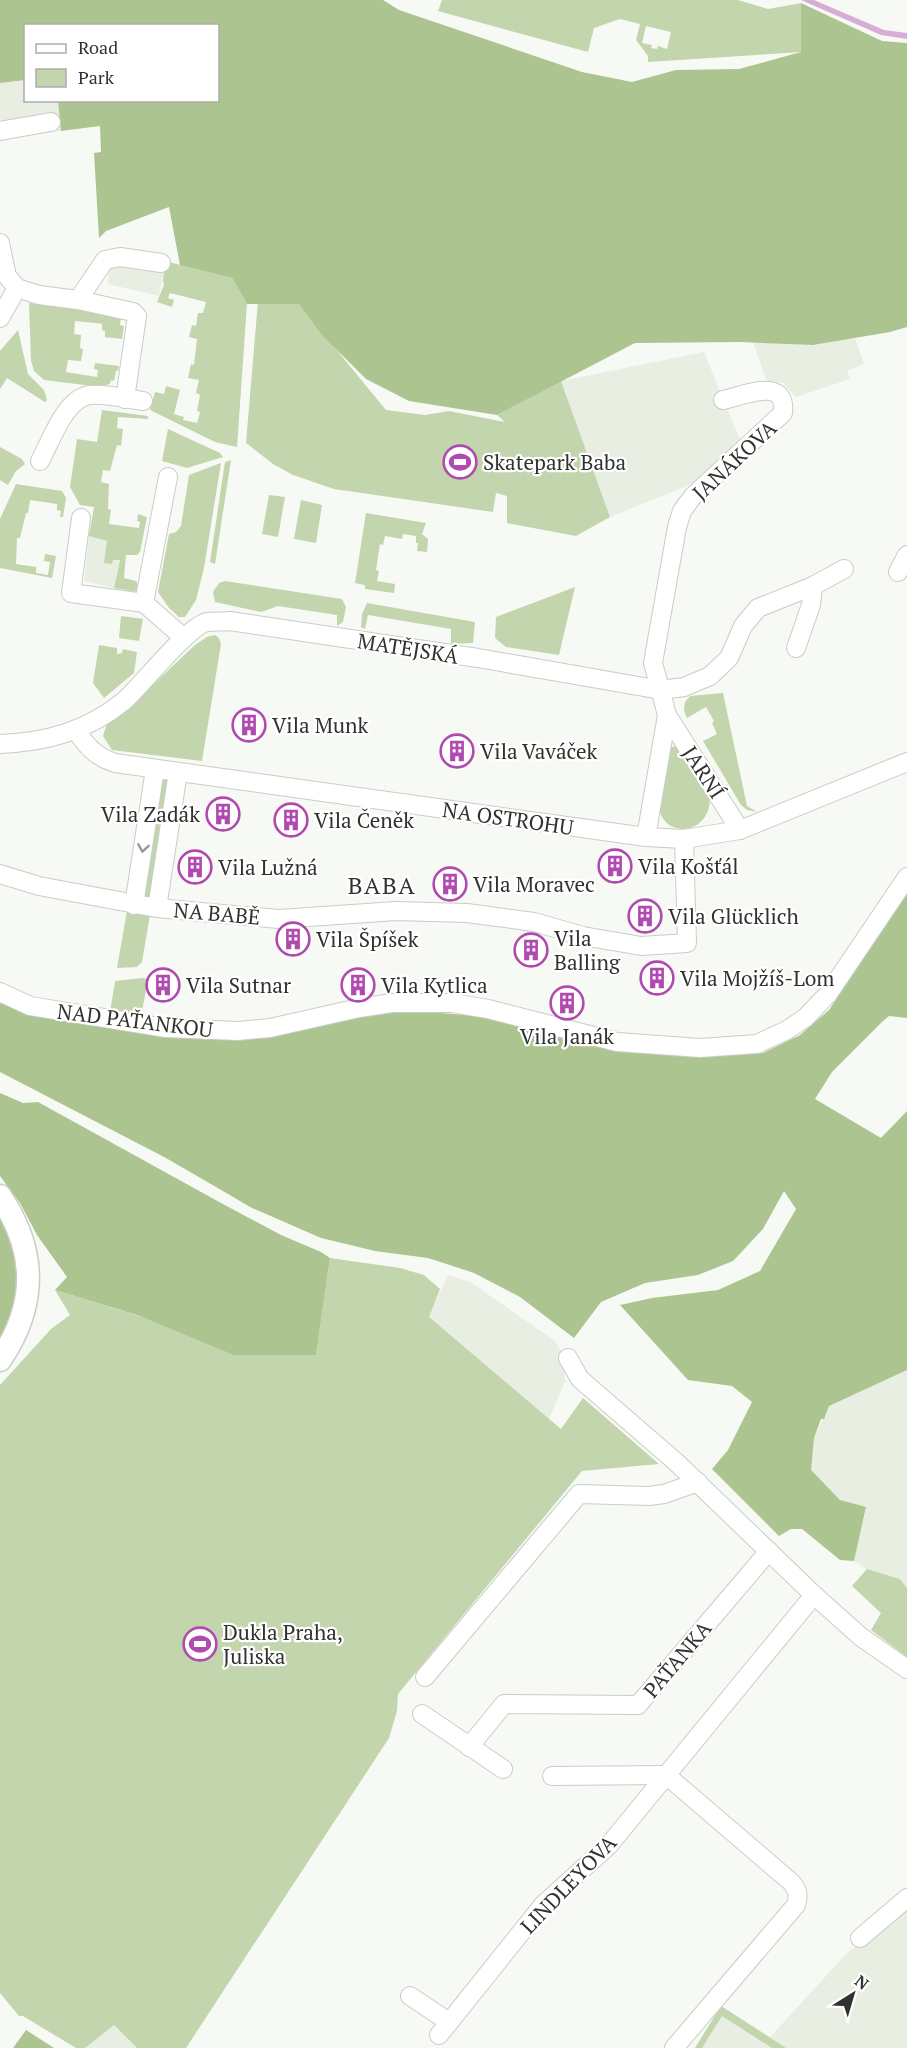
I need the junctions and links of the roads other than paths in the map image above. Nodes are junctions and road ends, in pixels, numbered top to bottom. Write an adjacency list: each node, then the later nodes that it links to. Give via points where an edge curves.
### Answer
1 (51, 122): 2 (street)
2 (0, 131)
3 (0, 243): 5 (street, via 3,263)
4 (161, 263): 6 (street, via 120,257 105,260)
5 (17, 288): 6 (street, via 39,296); 7 (street)
6 (78, 300): 9 (street, via 137,316 134,400 93,395 78,400 65,414)
7 (0, 318)
8 (723, 400): 19 (street, JANÁKOVA, via 764,390 774,391 785,401 783,413 693,496 682,511 653,663)
9 (40, 462)
10 (168, 477): 16 (street)
11 (81, 518): 16 (street, via 71,593)
12 (907, 555): 14 (street)
13 (844, 569): 15 (street, MATĚJSKÁ)
14 (898, 572)
15 (813, 586): 18 (street, via 811,605); 19 (street, MATĚJSKÁ, via 758,608 743,626 729,658 710,676 684,687)
16 (144, 603): 17 (street)
17 (184, 638): 19 (street, MATĚJSKÁ, via 205,622 230,621); 21 (street, MATĚJSKÁ, via 124,700)
18 (796, 648)
19 (661, 690): 20 (street, JARNÍ)
20 (667, 715): 26 (street, JARNÍ); 27 (street, JARNÍ)
21 (76, 730): 22 (street, MATĚJSKÁ, via 46,740); 24 (street, NA OSTROHU, via 88,748 108,761)
22 (0, 744)
23 (907, 762): 26 (street, NA OSTROHU)
24 (155, 769): 25 (street, NA OSTROHU); 31 (street, one-way to 31)
25 (178, 772): 27 (street, NA OSTROHU); 32 (street)
26 (740, 830): 28 (street, NA OSTROHU)
27 (646, 837): 28 (street, NA OSTROHU)
28 (684, 839): 32 (street, NA BABĚ, via 687,943 640,946 534,922 467,913 396,910 279,919)
29 (0, 874): 31 (street, NA BABĚ)
30 (907, 877): 33 (street, NAD PAŤANKOU, via 828,994 805,1018 758,1044 700,1048 617,1042 452,1003 359,1008 270,1028 238,1031 166,1028 30,1006)
31 (134, 905): 32 (street, NA BABĚ)
32 (157, 908)
33 (0, 992)
34 (0, 1197): 36 (street, via 21,1237 29,1281 18,1325)
35 (568, 1358): 37 (street, via 580,1379)
36 (0, 1360)
37 (698, 1482): 38 (street); 41 (street, via 649,1496 579,1494)
38 (769, 1551): 39 (street); 43 (street, PAŤANKA, via 638,1704 504,1704)
39 (814, 1595): 40 (street); 45 (street, LINDLEYOVA)
40 (907, 1669)
41 (425, 1677)
42 (423, 1714): 43 (street)
43 (469, 1747): 44 (street)
44 (503, 1769)
45 (666, 1775): 46 (street); 49 (street, LINDLEYOVA, via 609,1845 543,1905 444,2029); 50 (street, via 791,1882 798,1896 796,1905)
46 (552, 1776)
47 (907, 1898): 48 (street)
48 (860, 1938)
49 (410, 1996)
50 (674, 2048)

